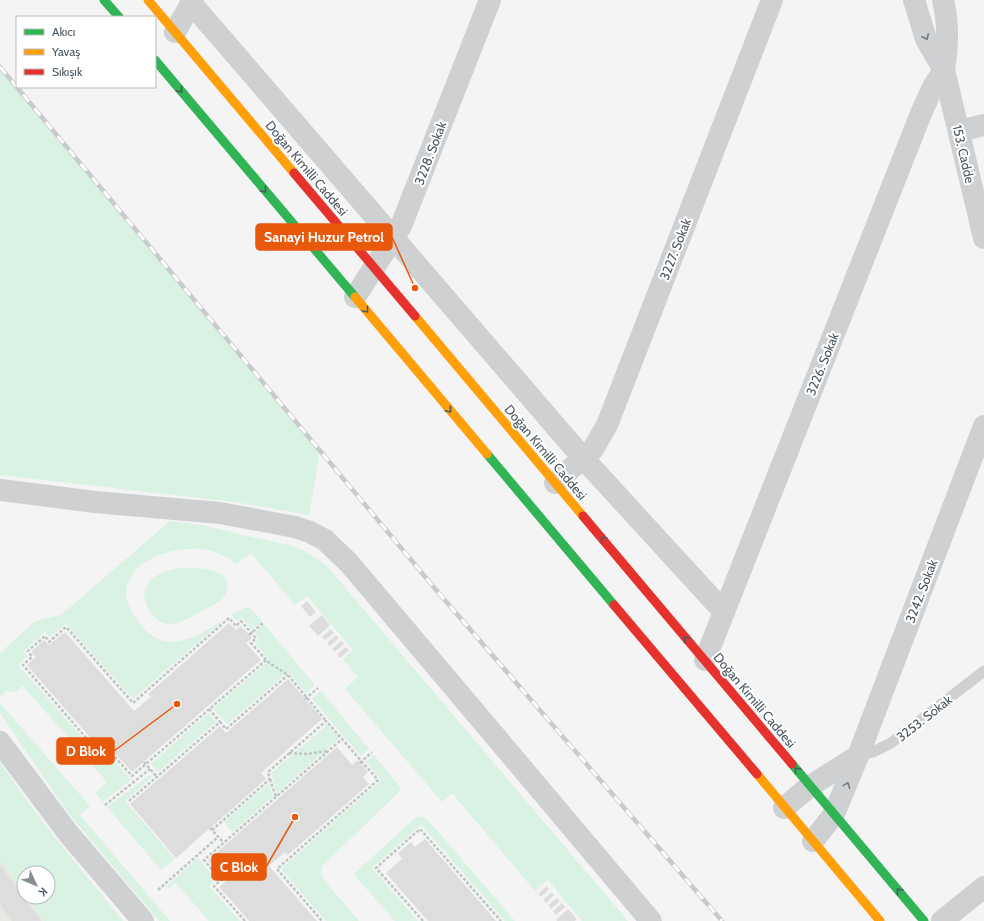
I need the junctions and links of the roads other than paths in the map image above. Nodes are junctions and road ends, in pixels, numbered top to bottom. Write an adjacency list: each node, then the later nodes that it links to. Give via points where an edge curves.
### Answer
1 (104, 0): 8 (main road)
2 (148, 0): 9 (main road, Doğan Kimilli Caddesi)
3 (490, 0): 14 (street, 3228. Sokak)
4 (772, 0): 19 (street, 3227. Sokak, via 607,425 593,449)
5 (914, 0): 11 (street, 153. Cadde, one-way to 11, via 926,39)
6 (943, 0): 11 (street, 153. Cadde, via 948,24)
7 (192, 2): 9 (street); 14 (street)
8 (118, 16)
9 (175, 32): 16 (main road, Doğan Kimilli Caddesi)
10 (156, 61): 17 (main road, one-way to 17)
11 (944, 70): 13 (street, 153. Cadde); 22 (street, 3226. Sokak, via 922,111)
12 (984, 125): 13 (street)
13 (958, 131): 15 (street, 153. Cadde)
14 (394, 238): 16 (street, 3228. Sokak); 19 (street)
15 (984, 238)
16 (374, 268): 17 (street, 3228. Sokak); 20 (main road, Doğan Kimilli Caddesi)
17 (355, 297): 28 (main road, one-way to 28)
18 (984, 426): 26 (street, 3242. Sokak)
19 (584, 458): 20 (street, 3227. Sokak); 22 (street)
20 (555, 483): 23 (main road, Doğan Kimilli Caddesi, one-way to 20)
21 (0, 490): 33 (street, via 95,502 220,513 295,527 325,540 349,563)
22 (724, 612): 23 (street, 3226. Sokak)
23 (705, 660): 27 (main road, Doğan Kimilli Caddesi, one-way to 23)
24 (984, 671): 26 (lane, 3253. Sokak, via 891,743)
25 (0, 742): 32 (street, via 68,834)
26 (858, 756): 27 (street); 29 (street, 3242. Sokak, one-way to 26)
27 (810, 786): 28 (street); 29 (main road, Doğan Kimilli Caddesi)
28 (784, 808): 30 (main road)
29 (834, 814): 30 (street, 3242. Sokak); 35 (main road, Doğan Kimilli Caddesi, one-way to 29)
30 (813, 841): 34 (main road)
31 (984, 887): 36 (street)
32 (143, 921)
33 (651, 921)
34 (880, 921)
35 (924, 921)
36 (942, 921)

